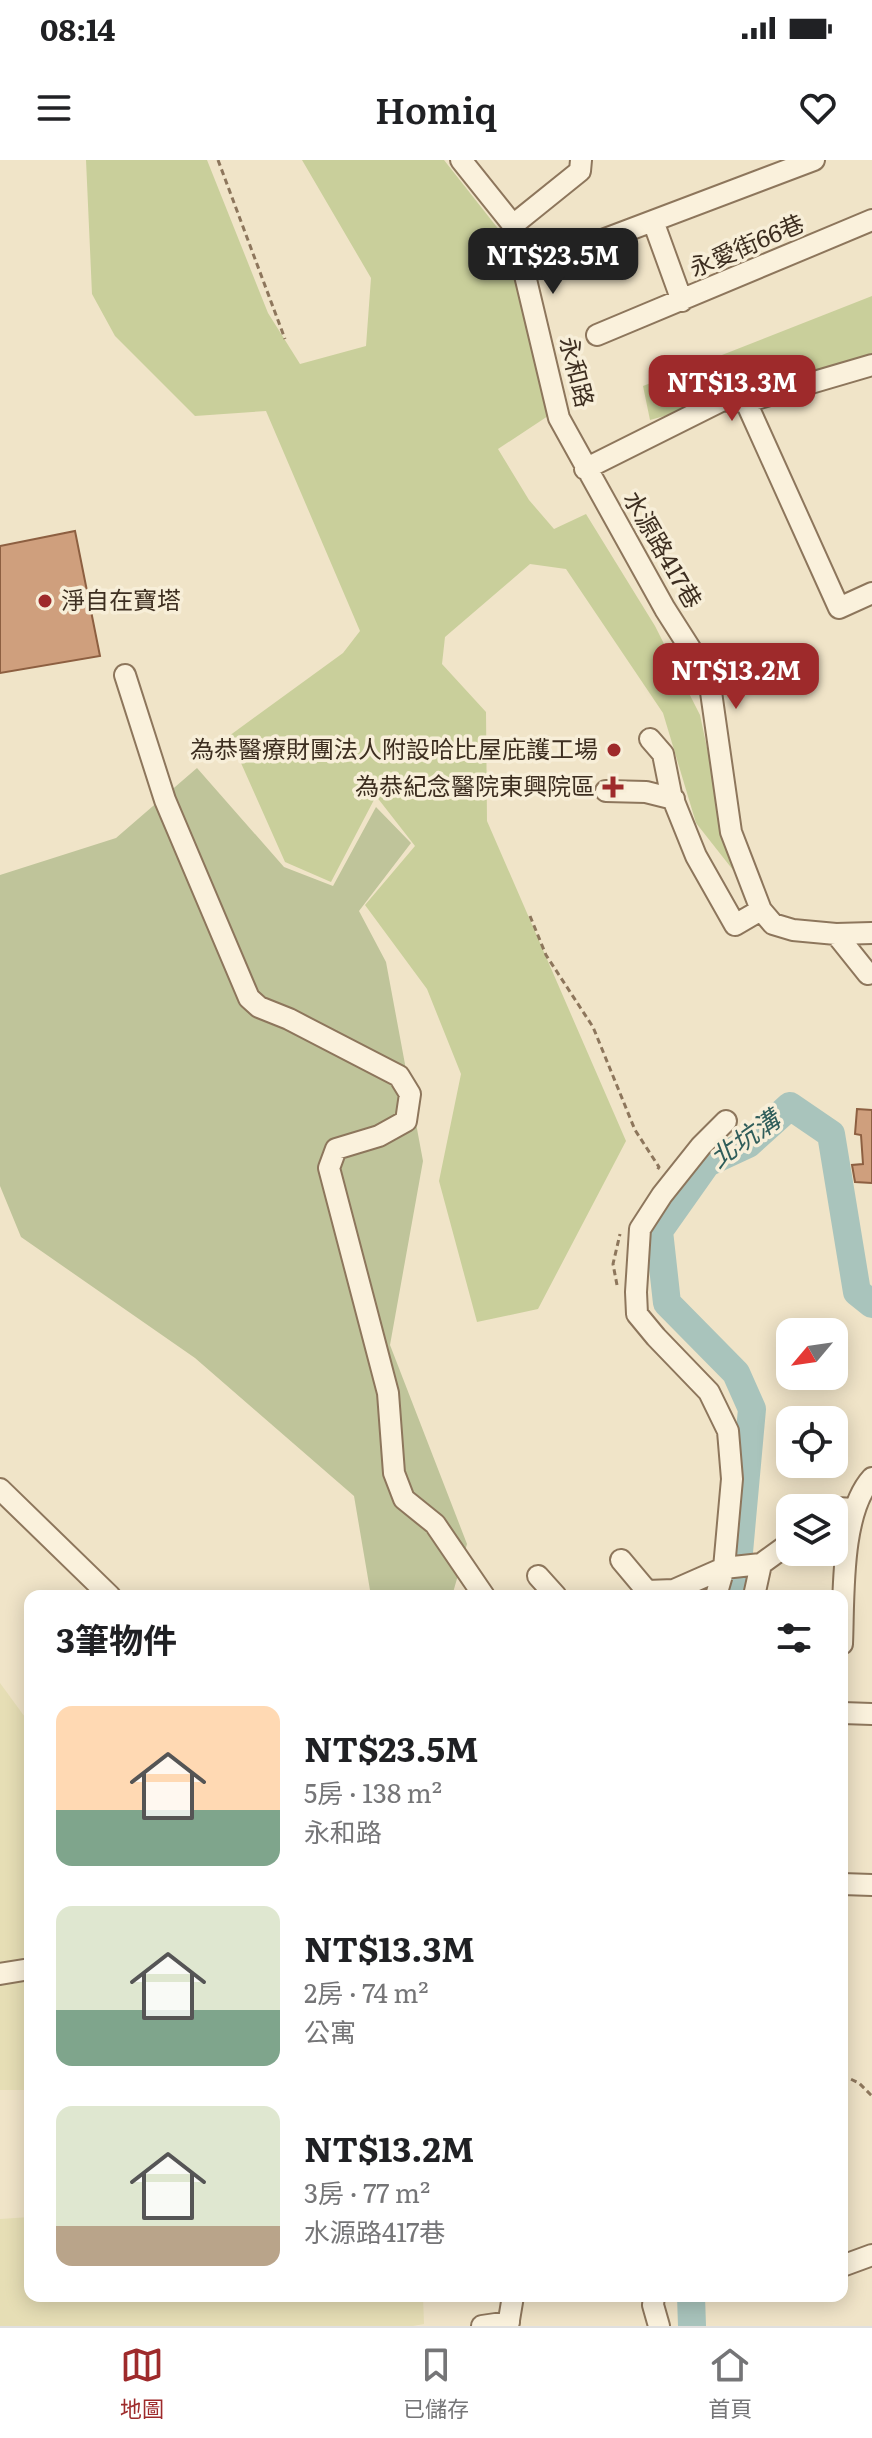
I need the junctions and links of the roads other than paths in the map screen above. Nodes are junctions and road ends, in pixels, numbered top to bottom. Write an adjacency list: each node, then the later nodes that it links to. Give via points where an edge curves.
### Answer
1 (461, 160): 6 (street, 永和路)
2 (581, 160): 6 (street, via 580,171)
3 (814, 160): 5 (street)
4 (872, 220): 8 (street, 永愛街66巷)
5 (653, 221): 7 (street); 8 (street)
6 (513, 225): 12 (street, 永和路, via 559,418)
7 (576, 250)
8 (682, 301): 9 (street, 永愛街66巷)
9 (597, 335)
10 (872, 365): 11 (street)
11 (746, 402): 12 (street, via 723,400); 13 (street, via 839,608)
12 (585, 469): 18 (street, 水源路417巷, via 709,678 731,832)
13 (872, 593)
14 (125, 675): 33 (street, via 165,800 249,998 399,1076 410,1094 406,1121 336,1149 329,1168 388,1393 394,1473 404,1499 435,1524)
15 (650, 739): 17 (street, via 663,754)
16 (606, 791): 17 (street)
17 (674, 799): 18 (street, via 696,856 735,925)
18 (761, 910): 20 (street, via 773,924)
19 (872, 933): 20 (street)
20 (836, 934): 21 (street)
21 (868, 974)
22 (726, 1121): 30 (street, via 640,1229 636,1292 637,1314 709,1392 728,1431 732,1479)
23 (872, 1478): 25 (street)
24 (5, 1499): 32 (street)
25 (848, 1505)
26 (776, 1553): 28 (street)
27 (621, 1560): 35 (street)
28 (761, 1564): 30 (street); 38 (street)
29 (845, 1566): 39 (street)
30 (724, 1568): 36 (street); 37 (street)
31 (538, 1576): 34 (street)
32 (104, 1590)
33 (480, 1590)
34 (551, 1590)
35 (646, 1590)
36 (674, 1590)
37 (718, 1590)
38 (755, 1590)
39 (844, 1590)
40 (848, 1713): 41 (street)
41 (872, 1714)
42 (848, 1884): 43 (street)
43 (872, 1885)
44 (24, 1970): 45 (street)
45 (0, 1974)
46 (872, 2255): 47 (street)
47 (848, 2264)
48 (512, 2302): 50 (street)
49 (653, 2302): 52 (street)
50 (508, 2324): 51 (street)
51 (482, 2326)
52 (659, 2326)

